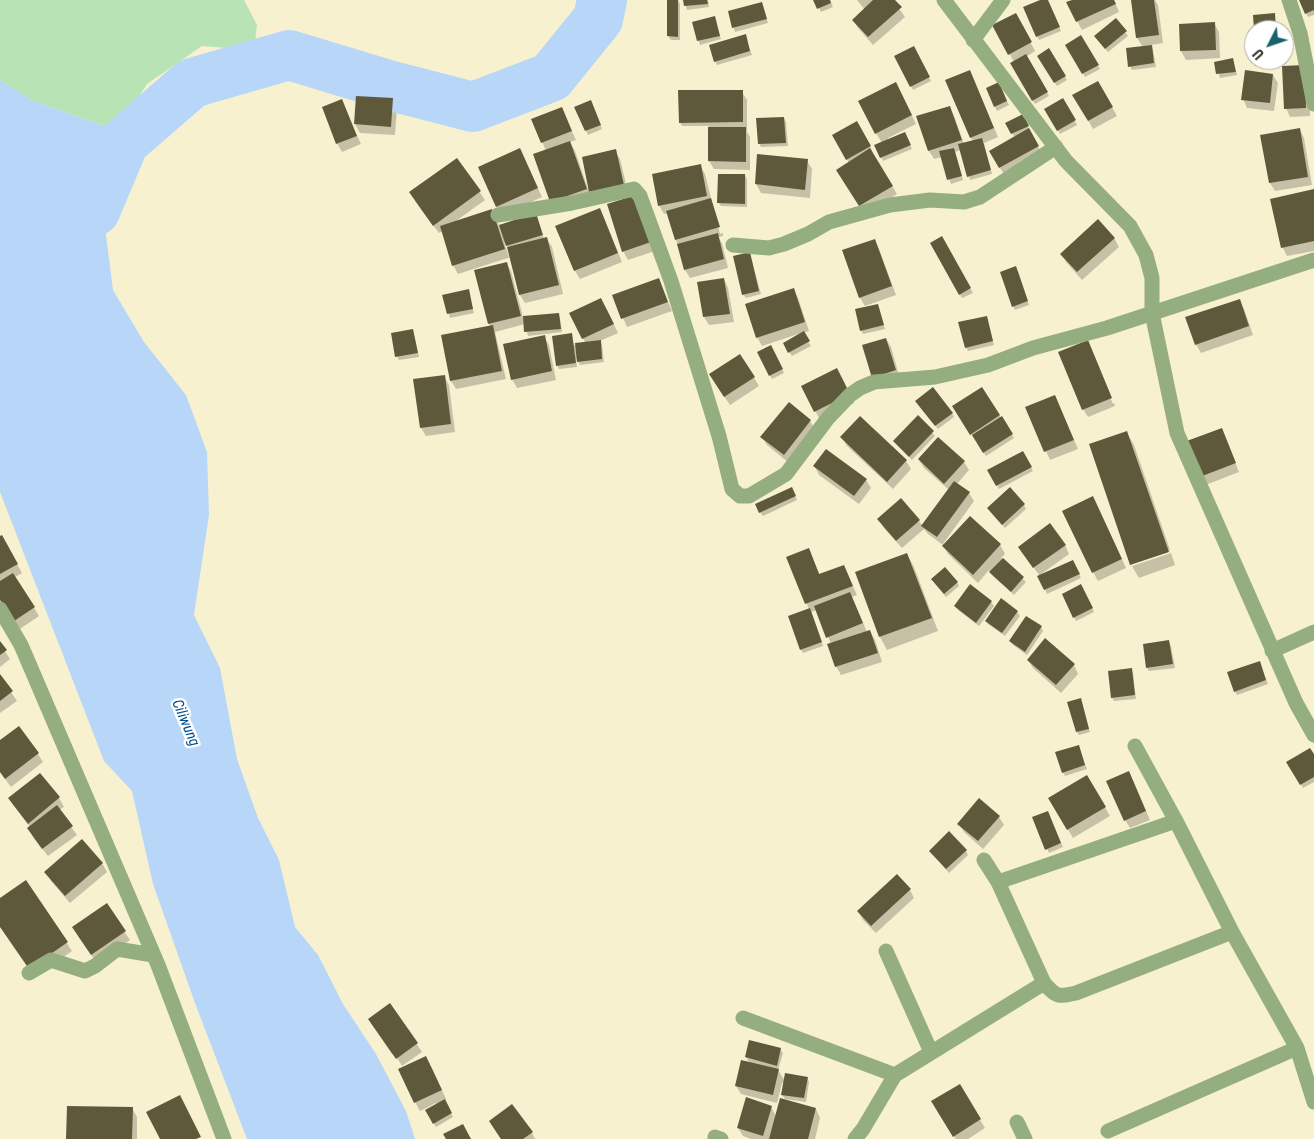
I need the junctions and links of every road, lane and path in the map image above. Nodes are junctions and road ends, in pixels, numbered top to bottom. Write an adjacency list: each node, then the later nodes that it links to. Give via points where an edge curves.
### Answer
1 (944, 0): 4 (street)
2 (1003, 0): 4 (street)
3 (1289, 0): 5 (street, via 1300,33)
4 (973, 40): 6 (street)
5 (1314, 104)
6 (1056, 147): 8 (street, via 980,197 964,202 930,200 890,205 830,222 769,248); 10 (street, via 1130,226 1138,239 1152,278)
7 (498, 215): 10 (street, via 634,189 638,193 672,281 732,489 744,497 786,474 828,418 860,388 874,382 935,376 980,366)
8 (733, 245)
9 (1314, 260): 10 (street)
10 (1152, 313): 13 (street, via 1176,432)
11 (0, 609): 21 (street, via 21,646)
12 (1314, 632): 13 (street)
13 (1272, 651): 14 (street)
14 (1314, 735)
15 (1135, 746): 16 (street)
16 (1176, 821): 18 (street); 19 (street)
17 (984, 860): 18 (street)
18 (998, 882): 23 (street)
19 (1232, 932): 23 (street, via 1076,993 1058,995); 25 (street)
20 (886, 951): 26 (street)
21 (153, 955): 22 (street, via 117,949 85,971 51,960); 31 (street)
22 (29, 973)
23 (1044, 983): 26 (street)
24 (742, 1018): 27 (street)
25 (1297, 1048): 28 (street); 30 (street)
26 (931, 1052): 27 (street)
27 (895, 1076): 32 (street)
28 (1314, 1102)
29 (1017, 1122): 33 (street)
30 (1108, 1132)
31 (224, 1139)
32 (855, 1139)
33 (1025, 1139)

